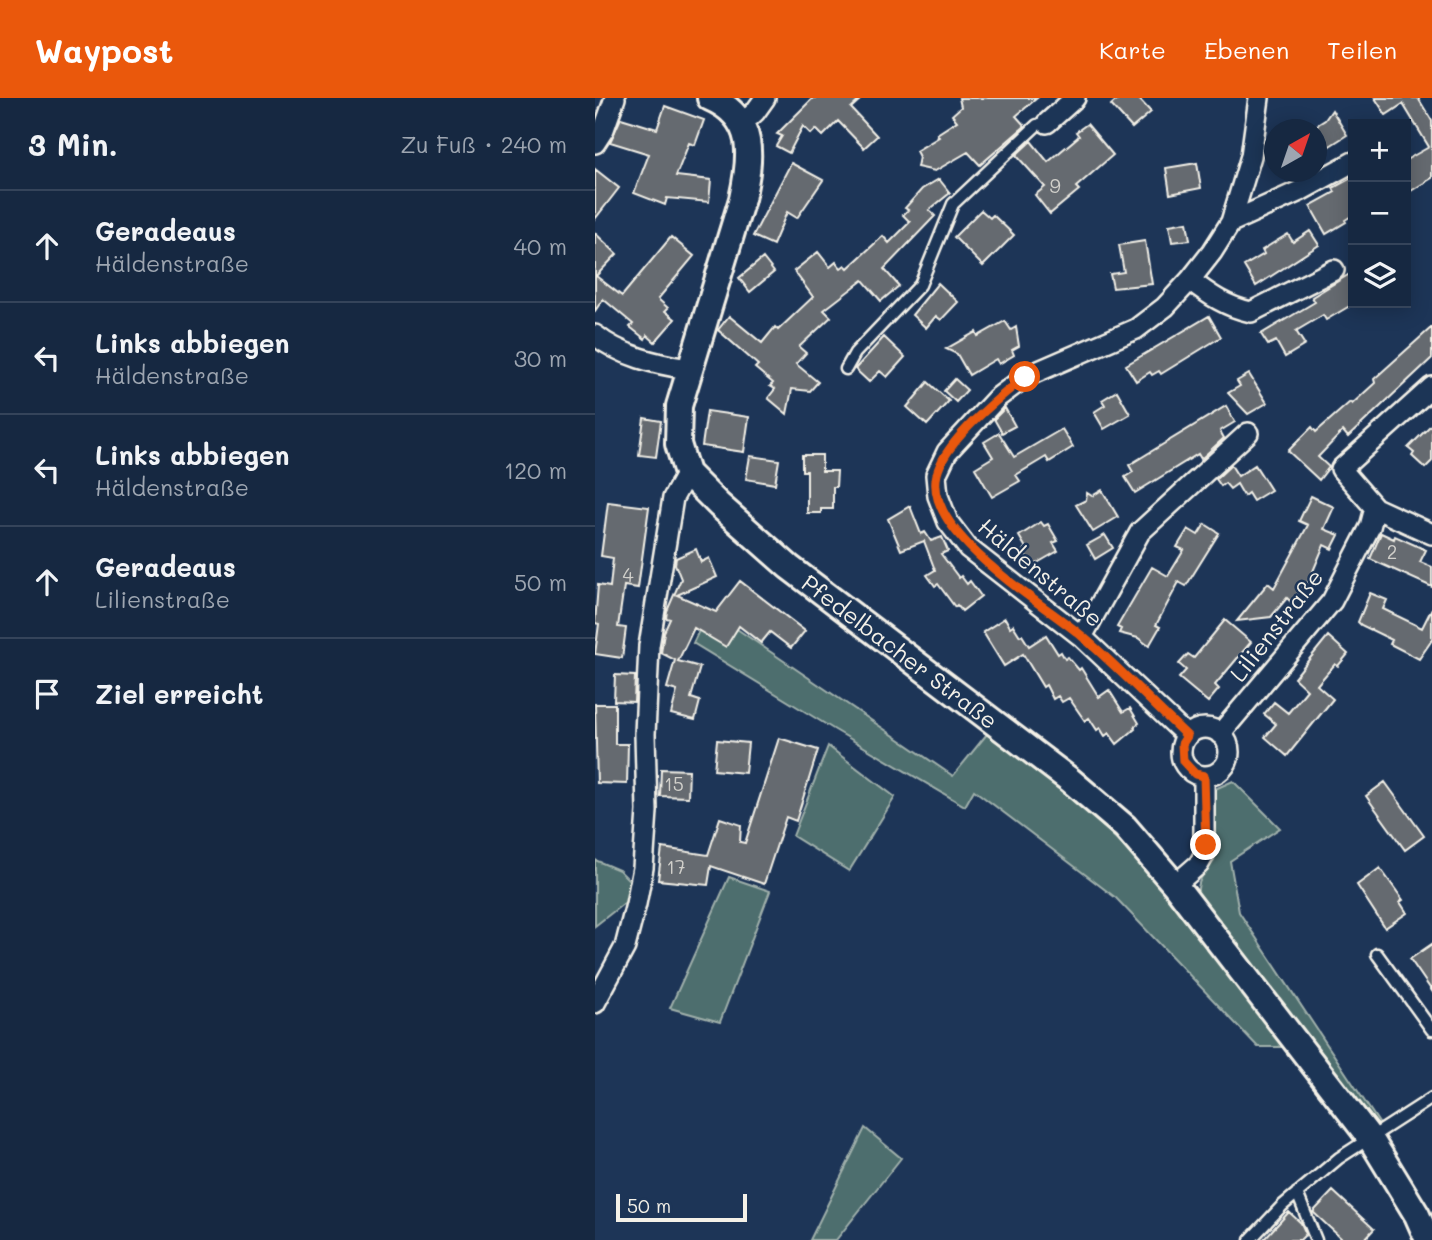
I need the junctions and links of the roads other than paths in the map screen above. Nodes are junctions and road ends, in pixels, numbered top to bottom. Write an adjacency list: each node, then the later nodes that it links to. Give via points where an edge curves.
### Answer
1 (615, 98): 8 (street)
2 (710, 98): 7 (street, via 722,103)
3 (765, 98): 7 (street)
4 (1075, 98): 6 (street)
5 (1259, 98): 10 (street, Häldenstraße, via 1251,156)
6 (1047, 122): 15 (lane, via 1037,124 953,204 920,285 855,353)
7 (742, 124): 14 (street, via 748,142 747,178)
8 (595, 144)
9 (1348, 165): 10 (street)
10 (1230, 222): 12 (street, Häldenstraße)
11 (1334, 270): 12 (street, via 1251,312 1210,296)
12 (1189, 280): 21 (street, Häldenstraße, via 1165,307 1136,329 1025,377 997,398 947,452 936,475 948,522 968,548)
13 (595, 335): 14 (street, via 625,353)
14 (688, 369): 18 (street, via 679,406 678,444)
15 (846, 369)
16 (1432, 387): 19 (street, via 1341,469)
17 (1248, 433): 21 (street, via 1140,532)
18 (687, 473): 25 (street, Pfedelbacher Straße, via 789,567 1070,780 1125,827); 27 (street, via 673,498 649,646 643,868 625,947)
19 (1375, 508): 20 (street); 22 (street, Lilienstraße, via 1332,601)
20 (1432, 534)
21 (1082, 637): 23 (street, Häldenstraße)
22 (1220, 733): 23 (street, via 1203,728); 24 (street, via 1228,759 1218,772)
23 (1187, 736): 24 (street, via 1182,744 1183,761 1195,774)
24 (1204, 776): 25 (street, via 1205,855)
25 (1175, 884): 30 (street, Pfedelbacher Straße)
26 (1377, 954): 28 (lane)
27 (595, 1003)
28 (1432, 1030)
29 (1432, 1098): 30 (lane)
30 (1370, 1138): 31 (lane); 34 (street, Pfedelbacher Straße)
31 (1297, 1194): 32 (lane); 33 (lane)
32 (1249, 1240)
33 (1316, 1240)
34 (1428, 1240)

